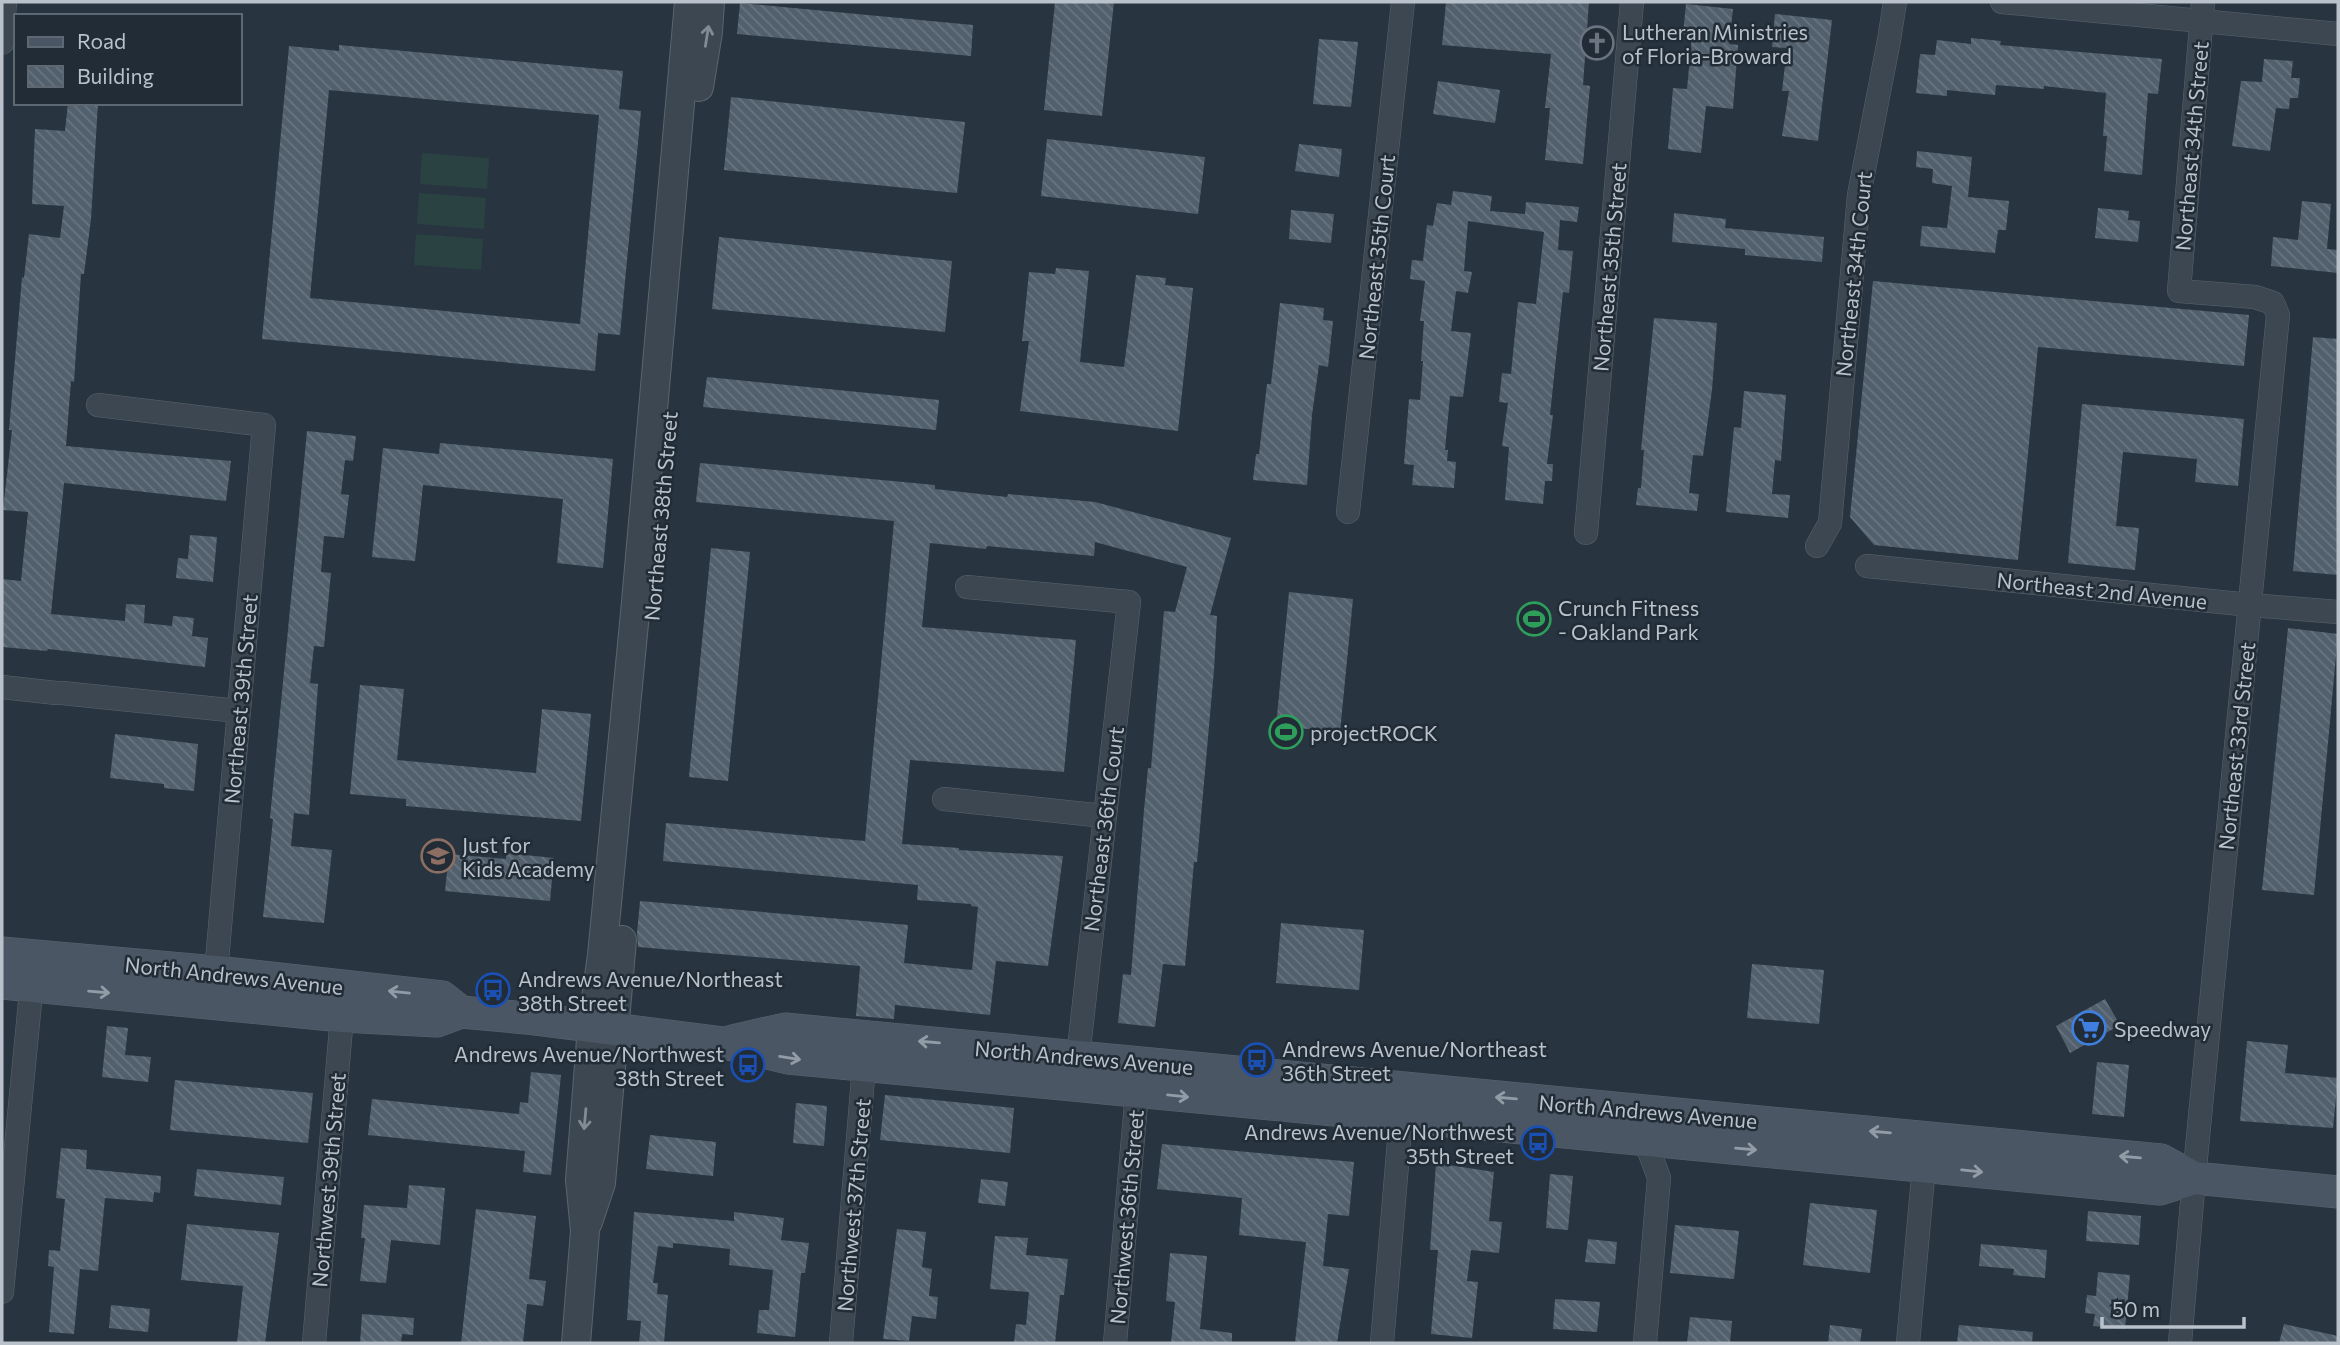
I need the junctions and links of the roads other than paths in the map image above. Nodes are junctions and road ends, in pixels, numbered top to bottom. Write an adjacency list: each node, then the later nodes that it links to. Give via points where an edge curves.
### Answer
1 (5, 2): 10 (street)
2 (689, 2): 29 (street, Northeast 38th Street, via 602,956)
3 (710, 2): 29 (street, Northeast 38th Street, one-way to 3)
4 (1403, 2): 13 (street, Northeast 35th Court)
5 (1632, 2): 14 (street, Northeast 35th Street)
6 (1895, 2): 15 (street, Northeast 34th Court, via 1859,195 1830,523)
7 (2001, 2): 8 (street)
8 (2202, 11): 9 (street); 11 (street, Northeast 34th Street, via 2179,291 2255,297 2273,303)
9 (2338, 34)
10 (2, 43)
11 (2278, 315): 18 (street, Northeast 33rd Street)
12 (98, 405): 21 (street, Northeast 39th Street, via 264,425)
13 (1348, 512)
14 (1586, 533)
15 (1817, 546)
16 (1867, 566): 18 (street, Northeast 2nd Avenue)
17 (967, 587): 23 (street, Northeast 36th Court, via 1129,602)
18 (2250, 606): 19 (street, Northeast 2nd Avenue); 41 (street, Northeast 33rd Street)
19 (2338, 612)
20 (2, 687): 21 (street)
21 (238, 711): 25 (street, Northeast 39th Street)
22 (944, 799): 23 (street)
23 (1104, 816): 31 (street, Northeast 36th Court)
24 (2, 954): 26 (main road, North Andrews Avenue)
25 (216, 972): 26 (main road, North Andrews Avenue); 27 (main road, North Andrews Avenue, one-way to 25, via 442,997)
26 (22, 975): 28 (main road, North Andrews Avenue, one-way to 28); 43 (street)
27 (461, 1012): 28 (main road, North Andrews Avenue, via 437,1021); 29 (main road, North Andrews Avenue)
28 (342, 1016): 44 (street, Northwest 39th Street)
29 (603, 1029): 30 (main road, North Andrews Avenue); 45 (street, via 580,1180 585,1231)
30 (723, 1043): 31 (main road, North Andrews Avenue, one-way to 30, via 785,1029); 33 (main road, North Andrews Avenue, one-way to 33, via 788,1058)
31 (1078, 1057): 32 (main road, North Andrews Avenue); 34 (main road, via 1060,1075)
32 (1167, 1064): 35 (main road, via 1144,1078); 37 (main road, North Andrews Avenue, one-way to 32)
33 (864, 1066): 34 (main road, North Andrews Avenue); 46 (street, Northwest 37th Street)
34 (1037, 1082): 35 (main road, North Andrews Avenue)
35 (1137, 1092): 36 (main road, North Andrews Avenue, one-way to 36); 47 (street, Northwest 36th Street)
36 (1401, 1118): 37 (main road, North Andrews Avenue); 48 (street)
37 (1646, 1125): 38 (main road, North Andrews Avenue); 40 (street)
38 (1679, 1128): 39 (main road, North Andrews Avenue, one-way to 39); 40 (street); 41 (main road, North Andrews Avenue, one-way to 38, via 2161,1160)
39 (1924, 1166): 41 (main road, North Andrews Avenue, one-way to 41, via 2160,1189); 50 (street)
40 (1659, 1178): 49 (street)
41 (2193, 1178): 42 (main road, North Andrews Avenue); 51 (street, Northeast 33rd Street)
42 (2338, 1192)
43 (2, 1292)
44 (314, 1343)
45 (576, 1343)
46 (841, 1343)
47 (1115, 1343)
48 (1382, 1343)
49 (1645, 1343)
50 (1908, 1343)
51 (2180, 1343)

